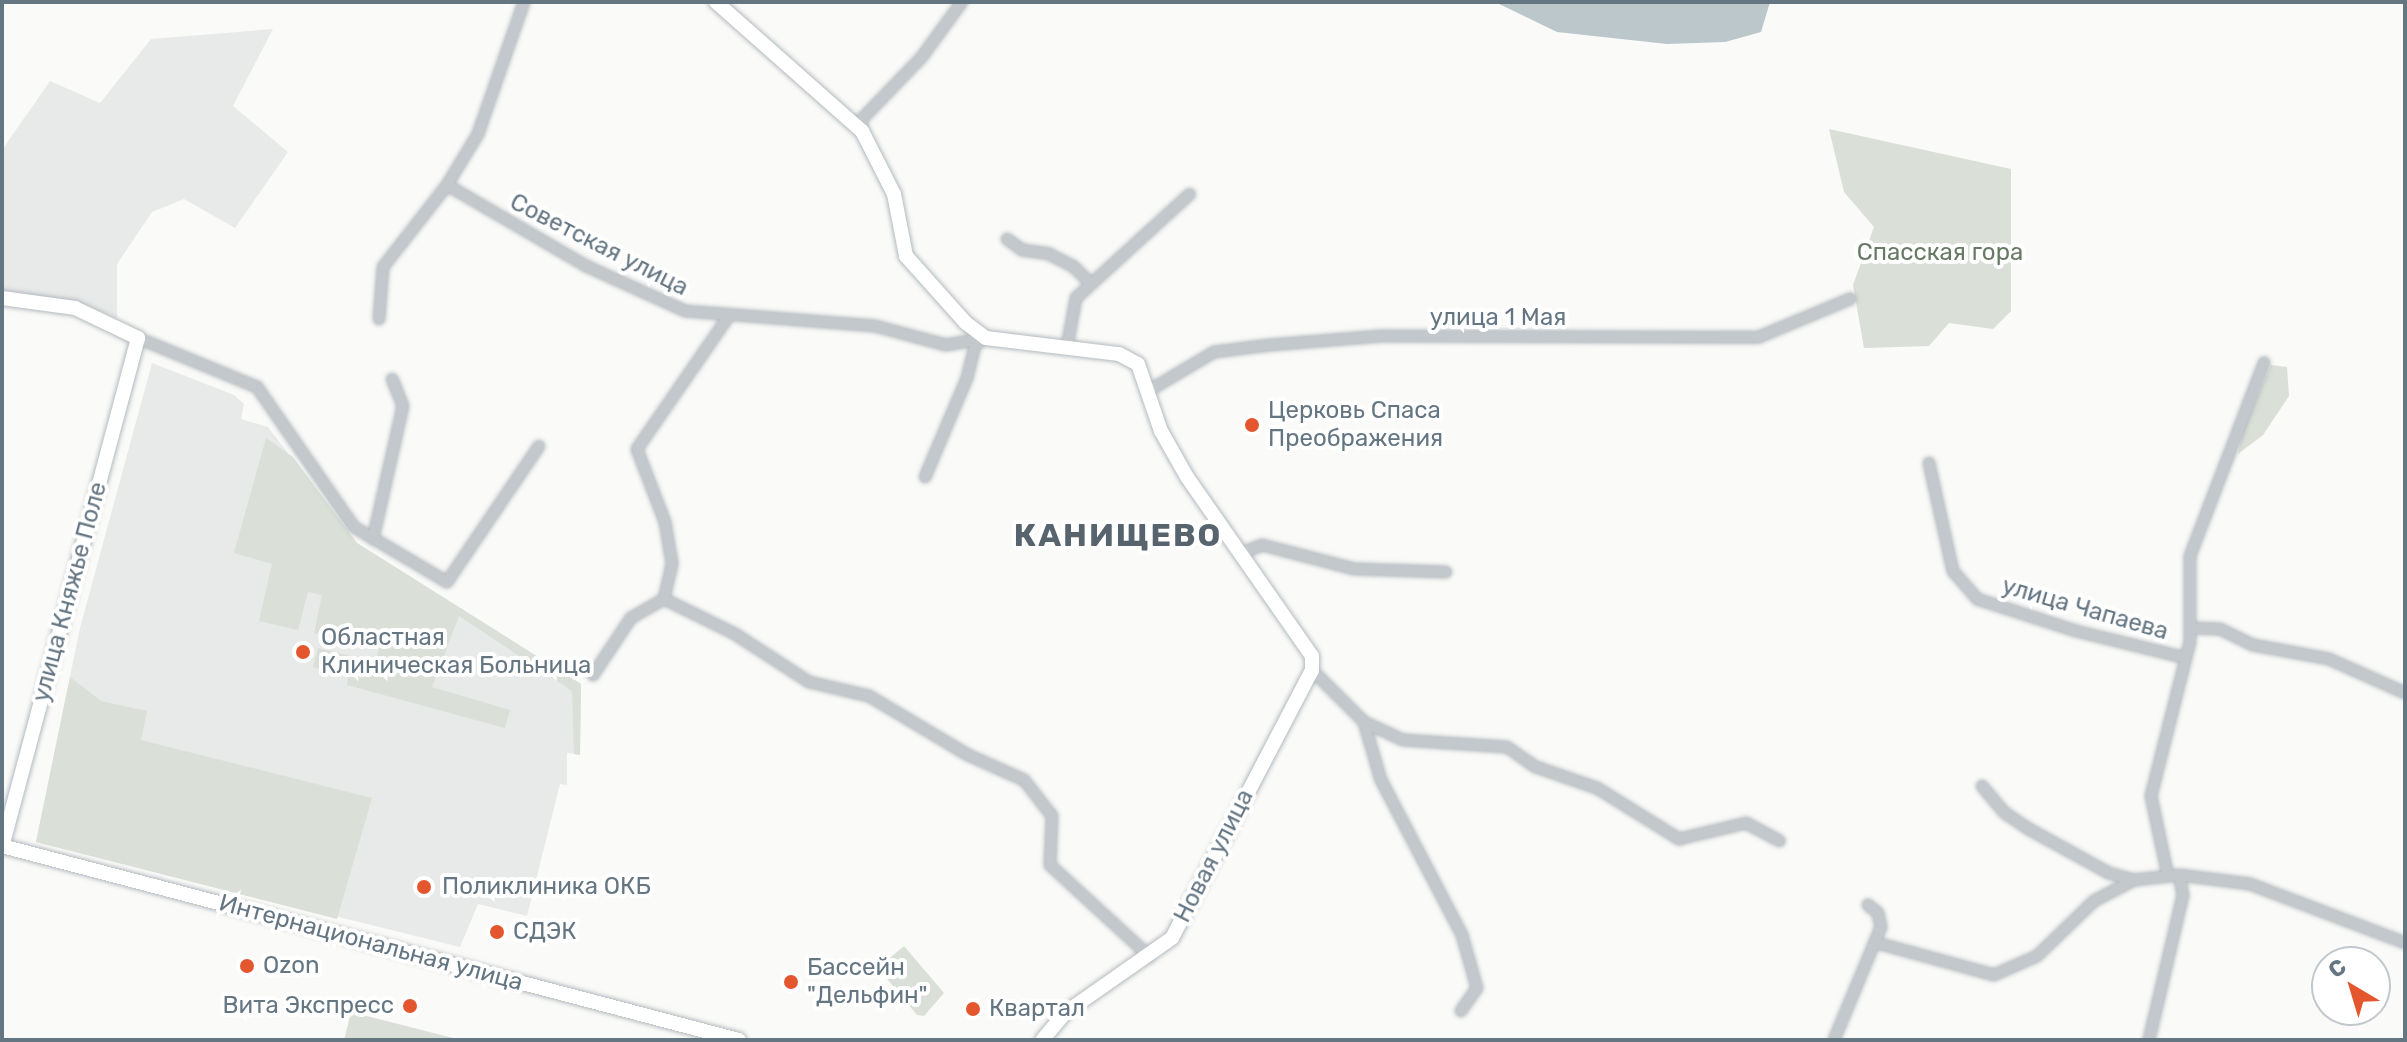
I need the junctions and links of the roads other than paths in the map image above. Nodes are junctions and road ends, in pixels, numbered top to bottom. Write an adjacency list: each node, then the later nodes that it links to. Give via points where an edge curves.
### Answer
1 (524, 2): 5 (street, via 478,134)
2 (716, 2): 4 (street)
3 (962, 2): 4 (street, via 921,58 862,119)
4 (862, 131): 14 (street, via 894,194 906,256)
5 (447, 185): 11 (street, Советская улица, via 586,266 685,311); 12 (street, via 383,267)
6 (1190, 194): 8 (street)
7 (1007, 239): 8 (street, via 1022,250 1049,254 1074,267)
8 (1089, 282): 15 (street, via 1076,298)
9 (2, 298): 13 (street, via 75,308)
10 (1850, 299): 18 (street, улица 1 Мая, via 1759,337 1382,336 1214,352)
11 (728, 317): 14 (street, Советская улица, via 875,326 946,345); 25 (street, via 637,449 665,522 672,563)
12 (379, 319)
13 (138, 338): 22 (street, via 257,387 354,527); 34 (street, улица Княжье Поле)
14 (986, 338): 15 (street); 21 (street, via 975,345 967,378)
15 (1067, 347): 18 (street, via 1129,357 1145,374)
16 (2264, 363): 26 (street, улица Чапаева, via 2190,556)
17 (392, 379): 22 (street, via 403,406)
18 (1150, 390): 23 (street, via 1161,431)
19 (539, 446): 22 (street, via 447,582)
20 (1929, 463): 27 (street, улица Чапаева, via 1953,571 1977,599)
21 (925, 477)
22 (373, 539)
23 (1239, 554): 24 (street, via 1262,545 1355,569); 28 (street, via 1307,642)
24 (1446, 572)
25 (664, 599): 29 (street, via 631,618); 40 (street, via 735,634 809,682 869,696 968,755 1024,780 1052,816 1050,865)
26 (2190, 628): 27 (street, улица Чапаева); 30 (street, улица Чапаева, via 2220,629 2253,645 2329,659)
27 (2186, 658): 35 (street, улица Чапаева, via 2151,796)
28 (1312, 670): 31 (street); 40 (street, Новая улица, via 1172,938)
29 (593, 675)
30 (2405, 693)
31 (1364, 722): 33 (street, via 1403,740 1507,747 1536,767 1597,788 1679,839 1746,823); 41 (street, via 1381,780 1462,935 1477,988)
32 (1982, 786): 36 (street, via 2005,813 2027,828 2109,873)
33 (1780, 841)
34 (2, 847): 42 (street, Интернациональная улица)
35 (2174, 876): 36 (street); 39 (street, via 2250,884); 45 (street, улица Чапаева, via 2183,895)
36 (2134, 880): 38 (street, via 2094,901 2037,956 1994,975)
37 (1868, 905): 38 (street, via 1878,913)
38 (1877, 943): 44 (street)
39 (2405, 943)
40 (1150, 957): 43 (street, Новая улица, via 1065,1013)
41 (1461, 1011)
42 (739, 1040)
43 (1042, 1040)
44 (1834, 1040)
45 (2149, 1040)

